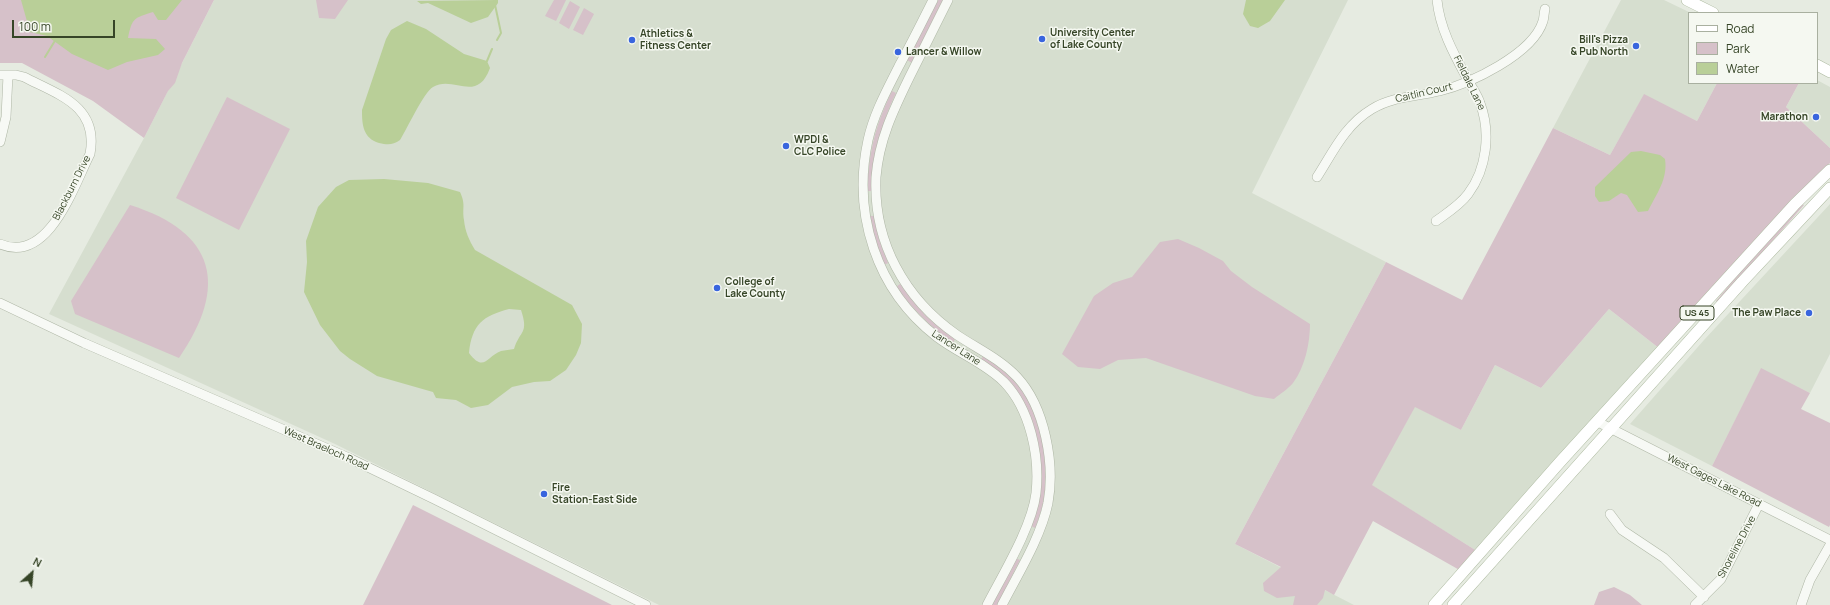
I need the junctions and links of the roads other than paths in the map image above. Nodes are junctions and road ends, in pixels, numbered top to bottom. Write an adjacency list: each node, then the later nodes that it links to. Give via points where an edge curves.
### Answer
1 (933, 0): 26 (street, Lancer Lane, via 880,104 872,126 865,158 863,200 866,225 876,256 887,280 906,307 937,337 1004,382 1019,402 1029,427 1036,469 1033,507)
2 (948, 0): 27 (street, Lancer Lane, via 886,127 878,165 876,201 886,247 907,286 942,324 1003,363 1019,379 1032,398 1042,424 1049,458 1048,502 1042,522)
3 (1437, 0): 10 (street, Fieldale Lane, via 1445,32)
4 (1687, 0): 6 (main road)
5 (1545, 10): 10 (street, Caitlin Court, via 1543,22 1530,41 1499,66)
6 (1711, 12)
7 (1818, 66): 8 (main road)
8 (1830, 72)
9 (4, 75): 11 (street, via 6,117); 16 (street, Blackburn Drive, via 24,77 72,102 83,112 88,122 92,144 90,154 49,231 38,241 24,246)
10 (1469, 82): 13 (street, Caitlin Court, via 1438,92 1397,98 1372,109 1348,128); 15 (street, Fieldale Lane, via 1484,115 1484,158 1468,194)
11 (0, 142)
12 (1830, 170): 18 (main road, US 45, via 1795,204)
13 (1317, 177)
14 (1830, 188): 19 (main road, US 45)
15 (1436, 221)
16 (0, 244)
17 (0, 303): 25 (street, West Braeloch Road, via 349,458)
18 (1598, 422): 19 (street, West Gages Lake Road); 28 (main road, US 45)
19 (1611, 429): 20 (street, West Gages Lake Road); 29 (main road, US 45)
20 (1759, 504): 22 (street, West Gages Lake Road); 24 (street, Shoreline Drive, via 1721,578)
21 (1610, 514): 24 (street, via 1622,530 1664,558)
22 (1830, 540)
23 (1830, 544): 31 (street, via 1810,580)
24 (1704, 597): 30 (street, Shoreline Drive)
25 (646, 605)
26 (987, 605)
27 (1002, 605)
28 (1434, 605)
29 (1453, 605)
30 (1695, 605)
31 (1801, 605)

